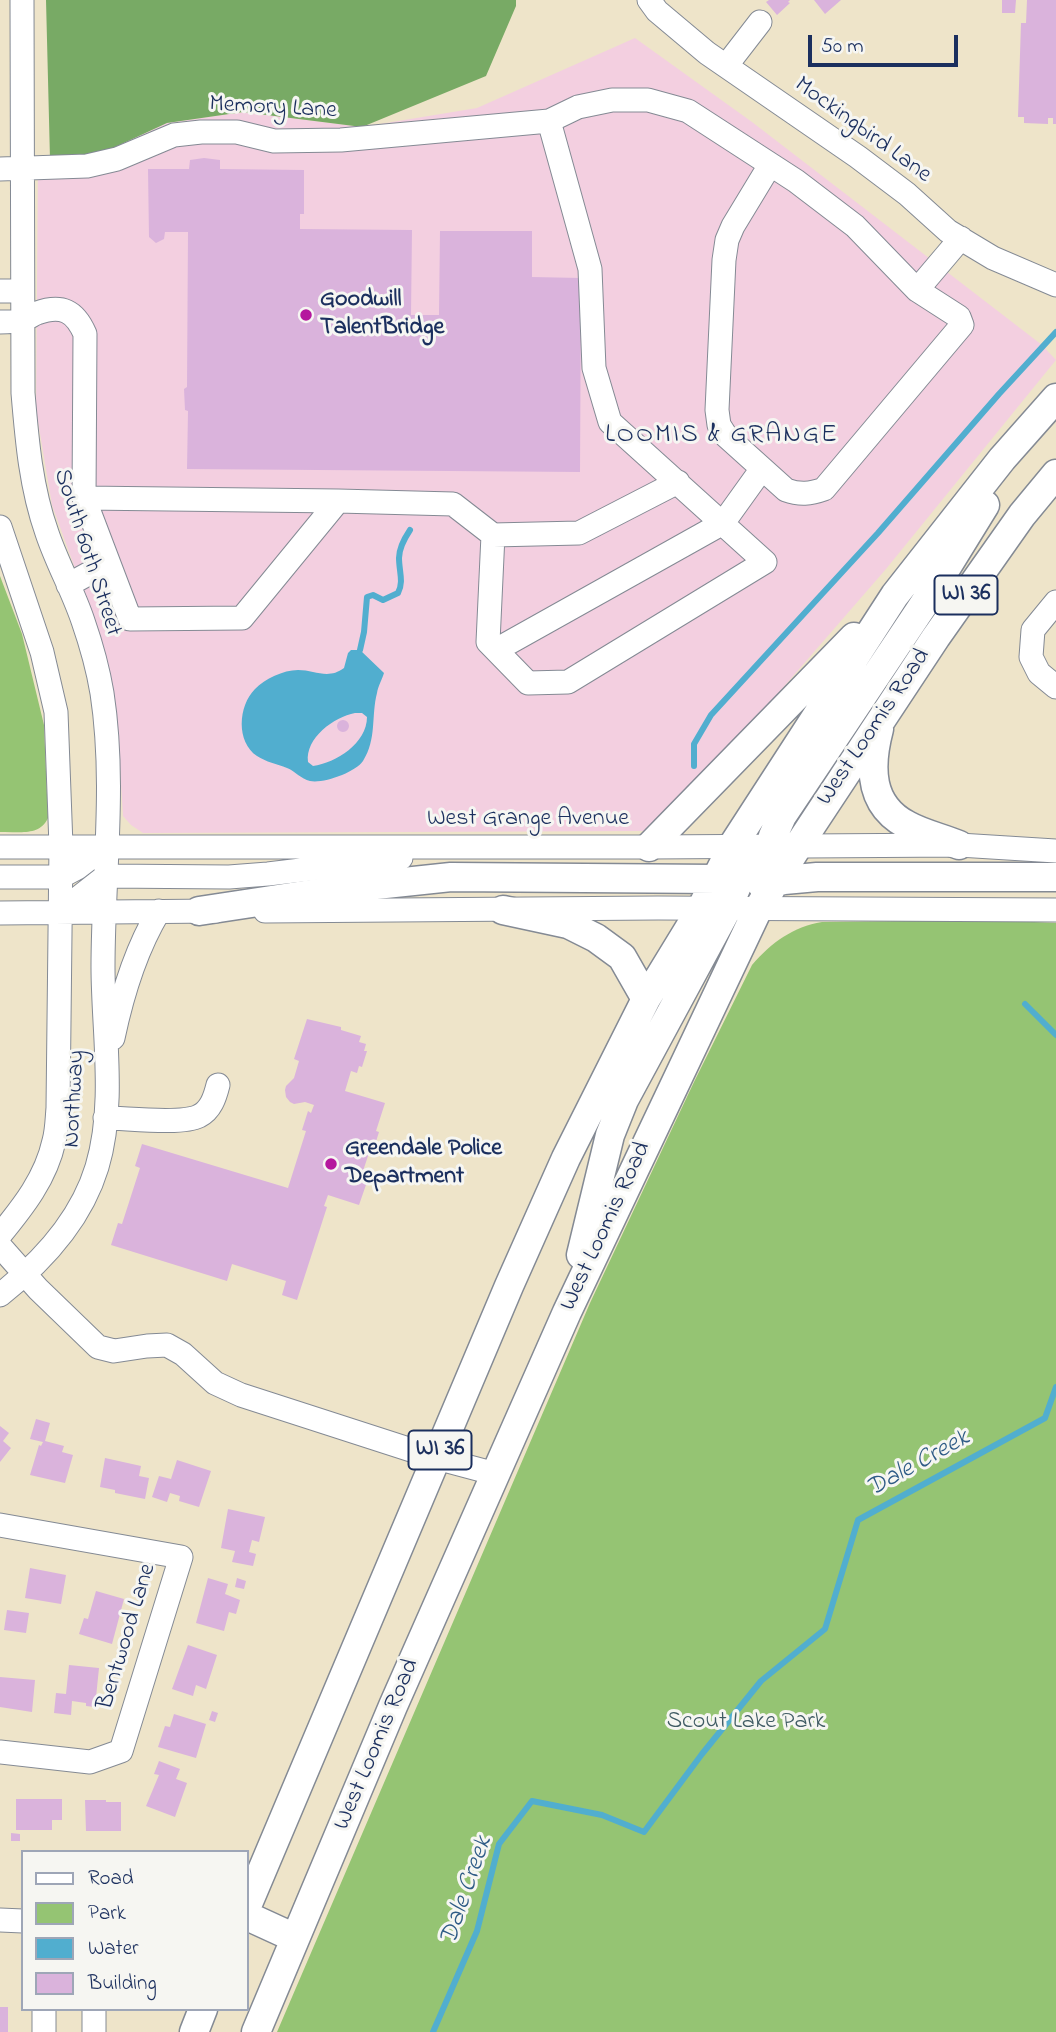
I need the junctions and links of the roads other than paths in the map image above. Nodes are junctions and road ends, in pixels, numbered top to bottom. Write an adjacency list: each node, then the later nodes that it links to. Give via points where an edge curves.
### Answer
1 (22, 0): 7 (street, South 60th Street)
2 (649, 0): 4 (street, Mockingbird Lane)
3 (760, 22): 4 (street)
4 (726, 66): 8 (street, Mockingbird Lane, via 858,157)
5 (549, 121): 6 (street, Memory Lane, via 578,107 612,100 648,100 688,111); 7 (street, Memory Lane, via 341,139 274,141 237,132 201,132 174,135 87,166); 17 (street, via 590,268 594,368 610,422)
6 (771, 165): 10 (street, Memory Lane, via 855,226); 15 (street, via 727,240 717,410 726,436)
7 (11, 169): 11 (street, South 60th Street)
8 (961, 238): 9 (street, Mockingbird Lane, via 993,258); 10 (street)
9 (1056, 285)
10 (917, 290): 15 (street, Memory Lane, via 959,317 962,326 824,489 799,494 786,490)
11 (11, 291): 12 (street, South 60th Street)
12 (11, 321): 18 (street, via 58,309 71,312 85,334); 24 (street, South 60th Street, via 36,496)
13 (1056, 398): 14 (main road, West Loomis Road / WI 36)
14 (1026, 433): 25 (main road, West Loomis Road / WI 36); 43 (main road, via 924,604 782,816)
15 (761, 470): 20 (street)
16 (1056, 474): 29 (main road, West Loomis Road / WI 36)
17 (678, 482): 20 (street); 22 (street, via 579,533)
18 (84, 498): 19 (street); 23 (street)
19 (338, 501): 22 (street, via 453,504); 23 (street, via 242,618 130,619)
20 (723, 523): 27 (street); 27 (street, via 765,562 568,682 528,683)
21 (0, 527): 34 (street, via 42,652 56,712)
22 (493, 535): 27 (street, via 488,642)
23 (108, 563): 24 (street)
24 (68, 585): 30 (street, South 60th Street, via 102,691 109,760)
25 (895, 595): 31 (main road, West Loomis Road / WI 36); 37 (main road)
26 (1056, 602): 28 (street, via 1032,630 1031,657 1039,673)
27 (496, 650)
28 (1056, 687)
29 (881, 720): 32 (main road, via 873,767 875,789 885,808 906,825); 36 (main road, West Loomis Road / WI 36)
30 (107, 845): 34 (street, West Grange Avenue); 35 (street, West Grange Avenue); 39 (street, South 60th Street); 41 (street)
31 (733, 845): 37 (street, West Grange Avenue); 43 (main road, West Loomis Road / WI 36); 43 (street, West Grange Avenue)
32 (959, 845): 36 (street); 38 (street)
33 (0, 846): 34 (street, West Grange Avenue)
34 (61, 846): 41 (street)
35 (478, 846): 37 (street, West Grange Avenue); 39 (street, via 268,874)
36 (797, 846): 43 (main road, West Loomis Road / WI 36)
37 (649, 847)
38 (1056, 851)
39 (106, 876): 46 (street, South 60th Street); 49 (street)
40 (0, 877): 41 (street)
41 (60, 877): 49 (street)
42 (1056, 877): 43 (main road, via 817,877)
43 (745, 885): 44 (street, West Grange Avenue); 45 (street, West Grange Avenue); 48 (main road, via 451,877); 51 (main road, West Loomis Road / WI 36); 59 (main road, West Loomis Road / WI 36); 59 (main road, via 624,1100 610,1135)
44 (503, 910): 48 (street, West Grange Avenue); 51 (main road, via 568,924 596,938 622,957)
45 (1056, 910)
46 (104, 911): 47 (street, West Grange Avenue); 49 (street, West Grange Avenue); 52 (street, Northway)
47 (159, 911): 48 (street, West Grange Avenue); 52 (street, via 118,1013)
48 (199, 911)
49 (60, 912): 50 (street, West Grange Avenue); 55 (street, Northway, via 54,1141 27,1202)
50 (0, 913)
51 (646, 999): 60 (main road, West Loomis Road / WI 36, via 566,1158)
52 (106, 1068): 54 (street, Northway)
53 (218, 1085): 54 (street, via 213,1102 200,1116 184,1120)
54 (105, 1118): 57 (street, Northway, via 97,1168 83,1201 58,1241)
55 (0, 1235)
56 (0, 1246): 57 (street)
57 (25, 1276): 58 (street, Northway); 60 (street, via 98,1347 114,1351 167,1345 215,1383 241,1395)
58 (0, 1295)
59 (567, 1312): 61 (main road, West Loomis Road / WI 36)
60 (436, 1458): 61 (street); 64 (main road, West Loomis Road / WI 36)
61 (496, 1474): 68 (main road, West Loomis Road / WI 36)
62 (0, 1525): 63 (street, Bentwood Lane, via 181,1557 121,1751 90,1762)
63 (0, 1752)
64 (248, 1904)
65 (248, 1916): 68 (main road)
66 (0, 1920): 67 (street)
67 (21, 1921)
68 (295, 1938): 75 (main road, West Loomis Road / WI 36)
69 (44, 2011): 72 (street)
70 (94, 2011): 73 (street)
71 (202, 2011): 74 (main road)
72 (44, 2032)
73 (94, 2032)
74 (194, 2032)
75 (256, 2032)

